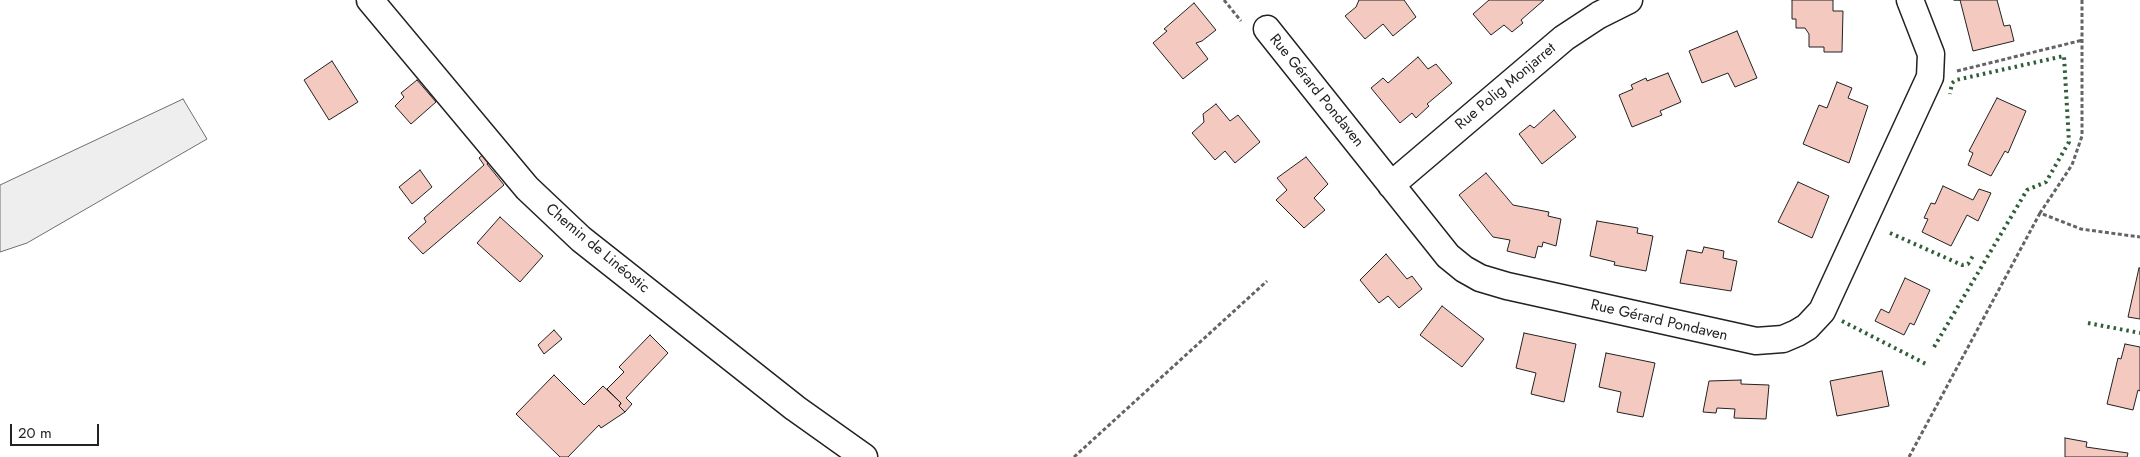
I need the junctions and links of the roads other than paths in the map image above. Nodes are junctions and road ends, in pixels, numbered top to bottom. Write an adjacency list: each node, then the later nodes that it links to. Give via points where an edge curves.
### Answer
1 (370, 0): 6 (street, Chemin de Linéostic, via 527,188 581,239 795,408)
2 (1910, 0): 5 (street, Rue Gérard Pondaven, via 1931,54 1930,77 1822,311 1807,327 1783,339 1739,339 1480,278 1448,256)
3 (1622, 1): 5 (street, Rue Polig Monjarret, via 1564,38)
4 (1266, 29): 5 (street, Rue Gérard Pondaven)
5 (1391, 185)
6 (864, 457)

